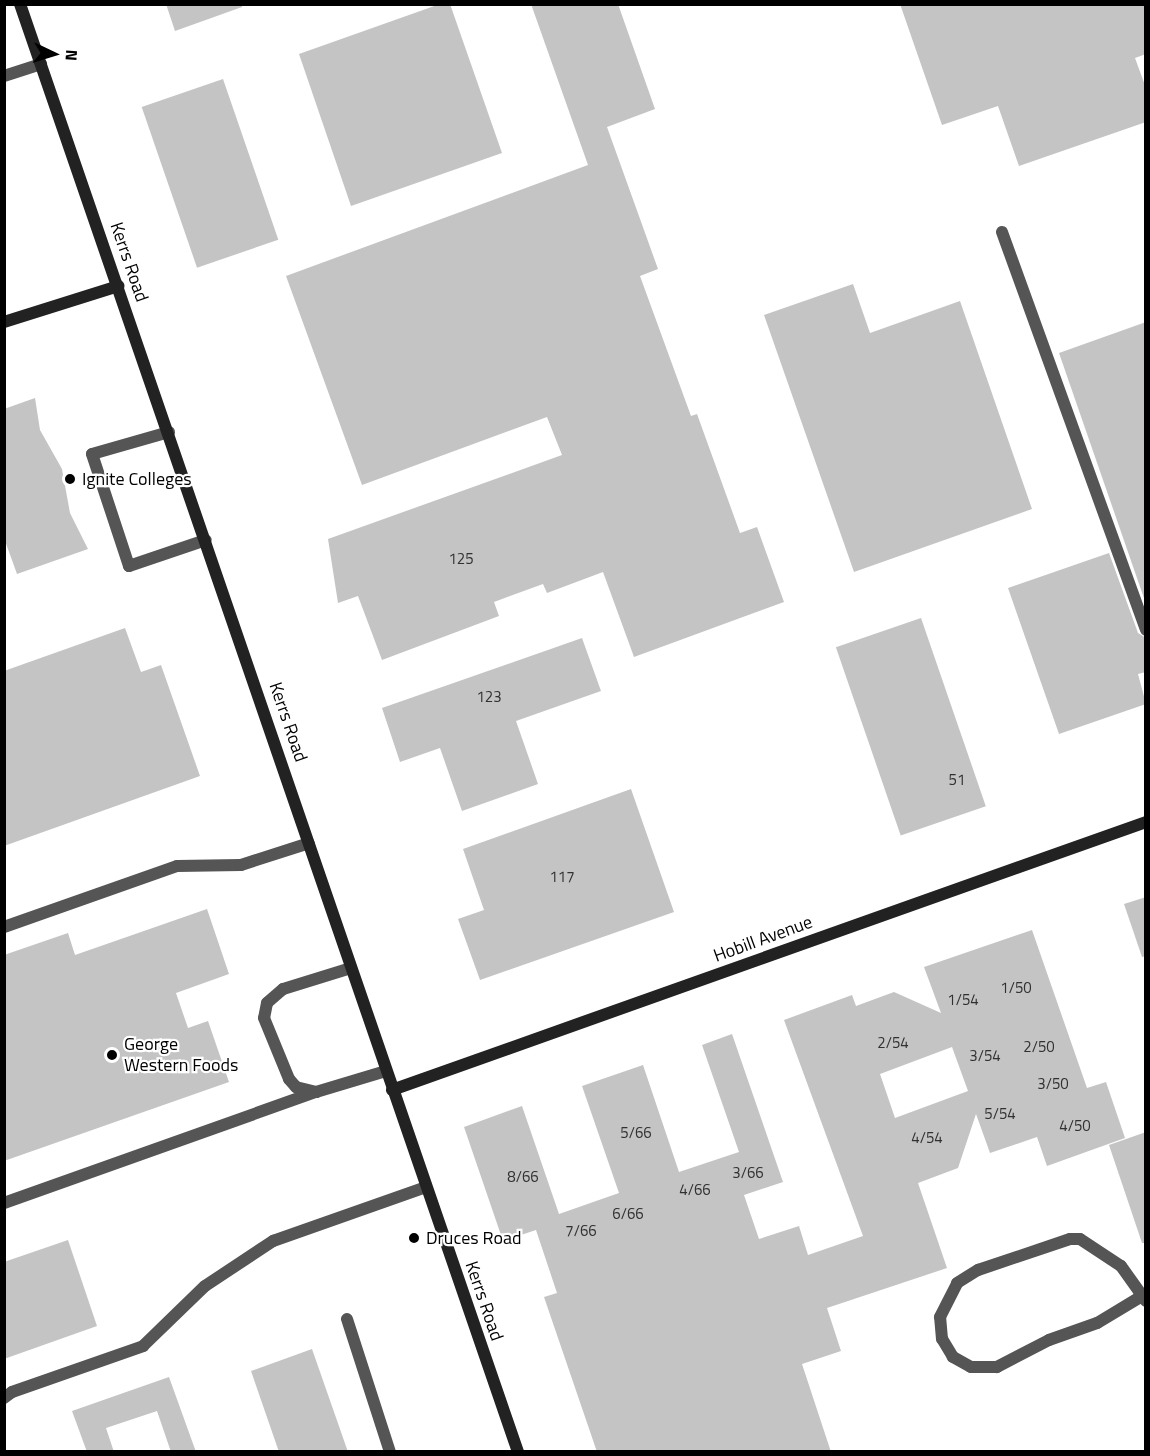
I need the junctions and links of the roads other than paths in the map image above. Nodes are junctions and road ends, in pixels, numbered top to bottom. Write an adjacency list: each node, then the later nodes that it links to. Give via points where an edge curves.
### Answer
1 (20, 4): 2 (main road, Kerrs Road)
2 (41, 64): 3 (lane); 5 (main road, Kerrs Road)
3 (4, 76)
4 (1002, 232): 9 (lane)
5 (118, 286): 6 (main road); 7 (main road, Kerrs Road)
6 (4, 322)
7 (169, 432): 8 (main road, Kerrs Road); 8 (lane, via 92,454 129,566)
8 (206, 540): 11 (main road, Kerrs Road)
9 (1146, 630)
10 (1146, 822): 15 (main road, Hobill Avenue)
11 (309, 843): 12 (lane, via 241,865 177,866); 13 (main road, Kerrs Road)
12 (4, 927)
13 (351, 968): 14 (main road, Kerrs Road); 16 (lane, via 283,989 267,1003 264,1018 289,1079 296,1088)
14 (386, 1071): 15 (main road, Kerrs Road); 16 (lane)
15 (392, 1090): 17 (main road, Kerrs Road)
16 (316, 1092): 18 (lane)
17 (426, 1187): 21 (lane, via 273,1241 205,1286 143,1346); 23 (main road, Kerrs Road)
18 (4, 1203)
19 (1144, 1299): 19 (lane, via 1121,1266 1080,1239 1070,1239 978,1270 957,1283 940,1317 942,1339 953,1357 971,1367 997,1367)
20 (347, 1319): 22 (lane)
21 (4, 1398)
22 (390, 1452)
23 (518, 1452)

